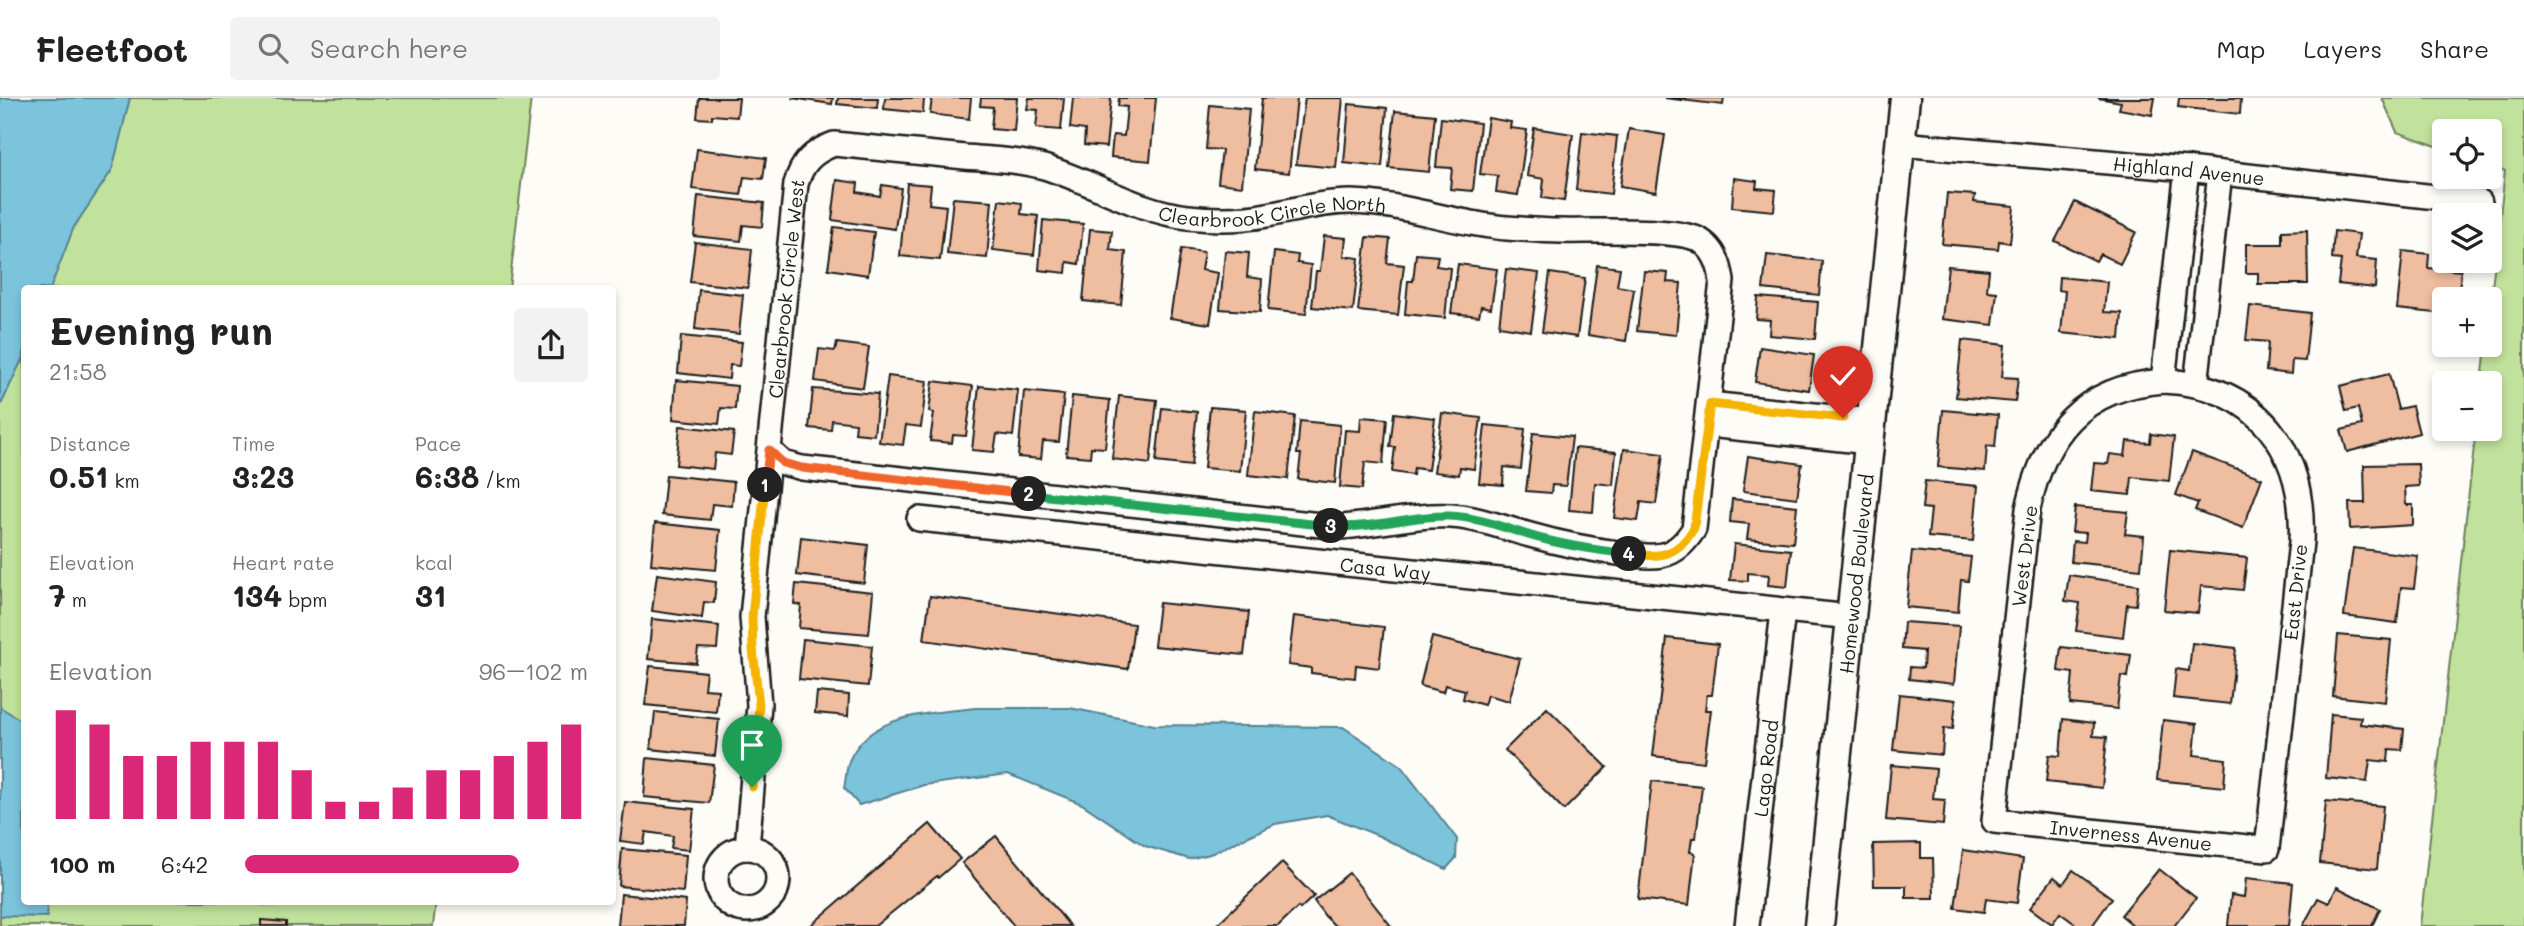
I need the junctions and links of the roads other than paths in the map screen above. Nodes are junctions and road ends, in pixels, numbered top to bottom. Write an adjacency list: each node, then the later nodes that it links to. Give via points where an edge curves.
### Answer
1 (1905, 98): 3 (street, Homewood Boulevard)
2 (834, 144): 8 (street, Clearbrook Circle North, via 1041,166 1119,199 1187,217 1250,218 1349,202 1499,227 1687,235 1714,253 1721,267); 10 (street, Clearbrook Circle West, via 808,158 796,184)
3 (1900, 144): 4 (street, Highland Avenue); 9 (street, Homewood Boulevard)
4 (2187, 169): 5 (street, Highland Avenue); 7 (street)
5 (2220, 173): 6 (street, Highland Avenue); 7 (street)
6 (2480, 202)
7 (2180, 383): 14 (street, West Drive, via 2147,383 2115,391 2080,411 2042,460 2028,509); 16 (street, East Drive, via 2220,393 2241,404 2269,429 2287,456 2299,491 2301,542)
8 (1709, 414): 9 (street); 10 (street, via 1694,528 1681,546 1661,556 1566,545 1450,516 1325,525 802,468 783,463)
9 (1870, 432): 13 (street, Homewood Boulevard)
10 (769, 450): 15 (street, Clearbrook Circle West, via 752,617 759,705)
11 (919, 519): 12 (street, Casa Way)
12 (1783, 611): 13 (street, Casa Way); 17 (street, Lago Road)
13 (1851, 617): 18 (street, Homewood Boulevard)
14 (1994, 821): 16 (street, Inverness Avenue)
15 (747, 848)
16 (2267, 849)
17 (1747, 926)
18 (1819, 926)

